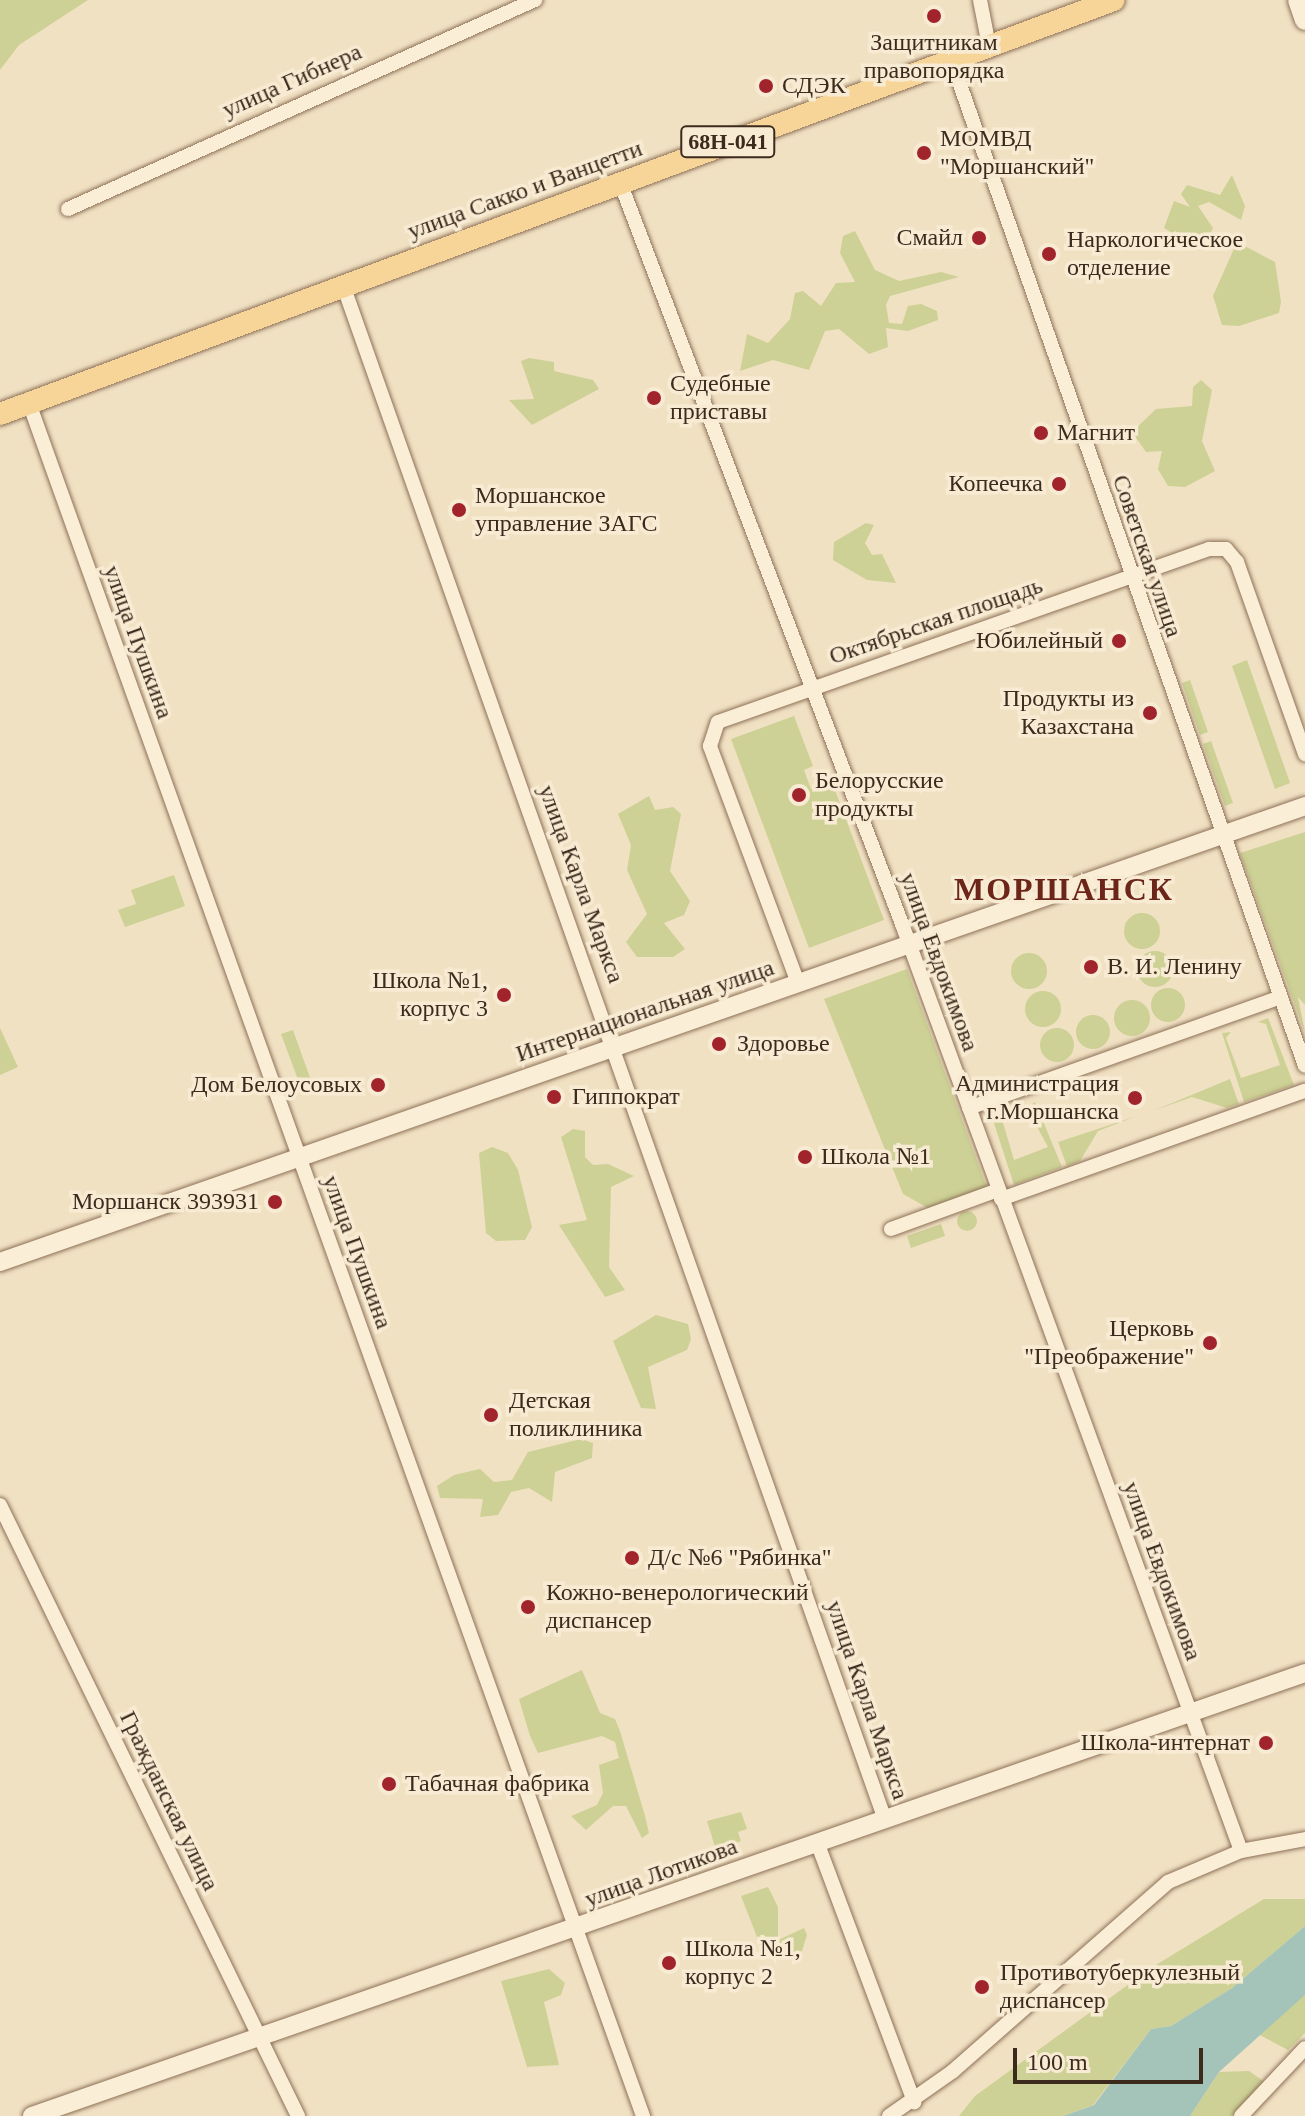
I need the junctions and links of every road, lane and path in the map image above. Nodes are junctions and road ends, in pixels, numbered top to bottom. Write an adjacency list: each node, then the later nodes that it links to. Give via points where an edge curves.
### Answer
1 (535, 0): 9 (street, улица Гибнера)
2 (980, 0): 6 (street)
3 (1114, 0): 6 (main road, улица Сакко и Ванцетти / 68Н-041)
4 (1298, 0): 5 (main road)
5 (1305, 20)
6 (989, 46): 7 (main road, улица Сакко и Ванцетти / 68Н-041)
7 (951, 59): 8 (main road, улица Сакко и Ванцетти / 68Н-041); 13 (street, Советская улица)
8 (620, 182): 10 (main road, улица Сакко и Ванцетти / 68Н-041); 14 (street, улица Евдокимова)
9 (68, 209)
10 (343, 285): 11 (main road, улица Сакко и Ванцетти / 68Н-041); 21 (street, улица Карла Маркса)
11 (29, 403): 12 (main road, улица Сакко и Ванцетти / 68Н-041); 25 (street, улица Пушкина)
12 (0, 414)
13 (1131, 576): 14 (street, Октябрьская площадь); 15 (street, Октябрьская площадь, via 1226,549 1237,562); 17 (street, Советская улица)
14 (814, 688): 18 (street, улица Евдокимова); 19 (street, Октябрьская площадь, via 709,731)
15 (1305, 754)
16 (1305, 806): 17 (street, Интернациональная улица)
17 (1222, 834): 18 (street, Интернациональная улица); 20 (street, Советская улица)
18 (909, 943): 19 (street, Интернациональная улица); 24 (street, улица Евдокимова)
19 (798, 983): 21 (street, Интернациональная улица)
20 (1280, 997): 22 (street, Советская улица); 24 (street)
21 (616, 1048): 25 (street, Интернациональная улица); 32 (street, улица Карла Маркса)
22 (1305, 1066)
23 (1305, 1091): 26 (street)
24 (969, 1108): 26 (street, улица Евдокимова)
25 (300, 1156): 28 (street, Интернациональная улица); 36 (street, улица Пушкина)
26 (999, 1195): 27 (street); 31 (street, улица Евдокимова)
27 (891, 1229)
28 (0, 1262)
29 (0, 1505): 37 (street, Гражданская улица)
30 (1305, 1673): 31 (street, улица Лотикова)
31 (1191, 1712): 32 (street, улица Лотикова); 35 (street, улица Евдокимова)
32 (884, 1817): 34 (street, улица Лотикова)
33 (1305, 1839): 35 (street)
34 (817, 1842): 36 (street, улица Лотикова); 39 (street)
35 (1241, 1851): 39 (street, via 1201,1865 1139,1903)
36 (576, 1930): 37 (street, улица Лотикова); 42 (street, улица Пушкина)
37 (261, 2038): 40 (street, улица Лотикова); 41 (street, Гражданская улица)
38 (1305, 2048): 44 (street)
39 (914, 2102): 43 (street)
40 (32, 2116)
41 (298, 2116)
42 (643, 2116)
43 (889, 2116)
44 (1241, 2116)

